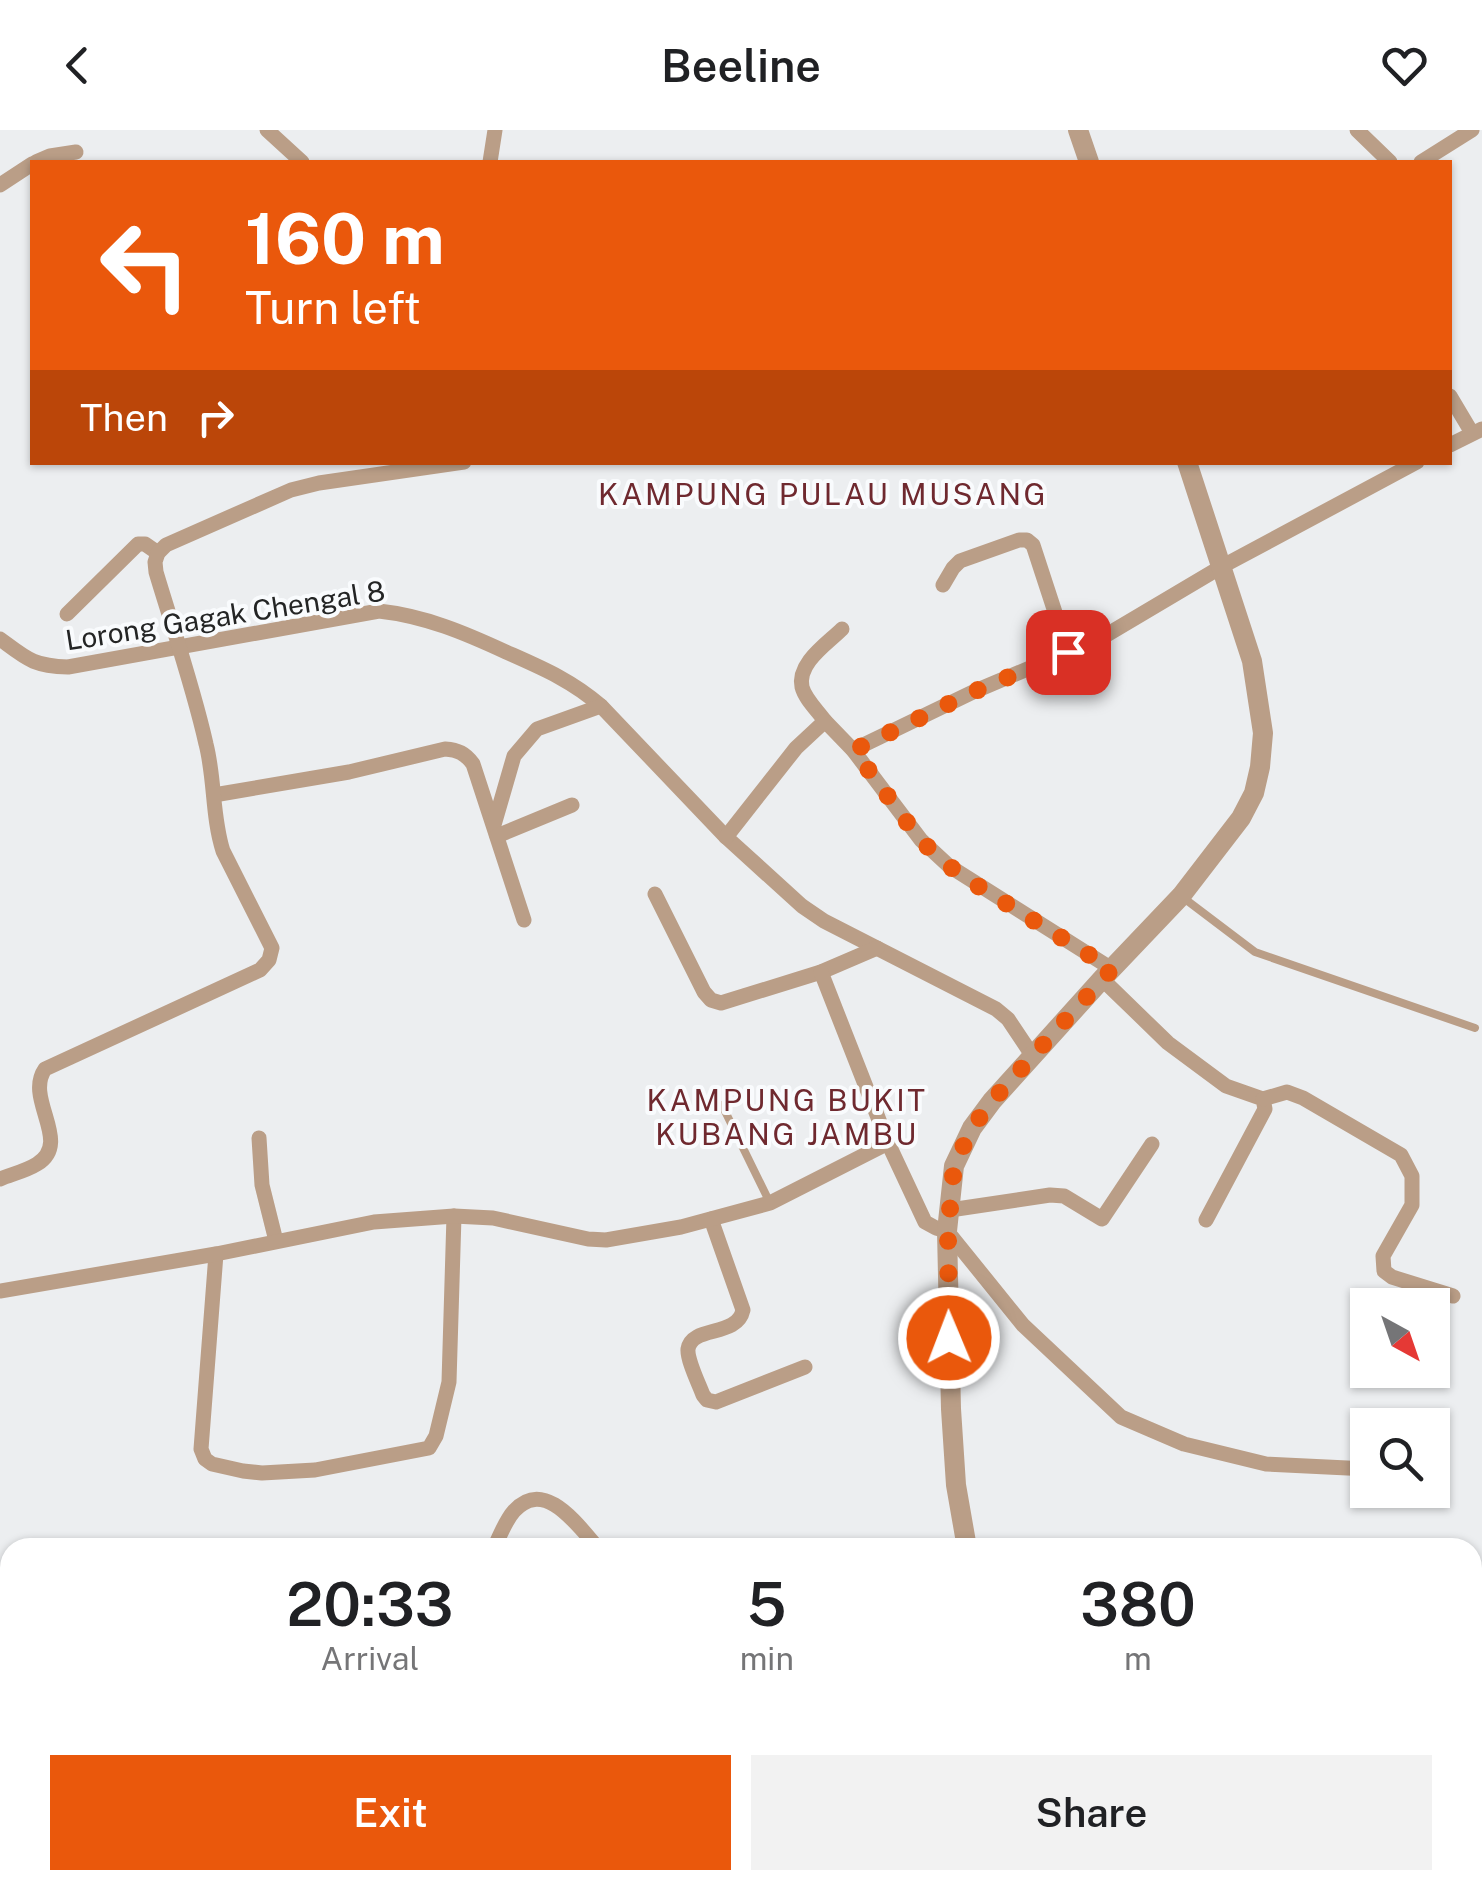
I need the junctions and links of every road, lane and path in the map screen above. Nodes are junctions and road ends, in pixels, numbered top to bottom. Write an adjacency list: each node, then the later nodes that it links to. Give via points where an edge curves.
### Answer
1 (267, 130): 8 (street)
2 (495, 130): 9 (street)
3 (1078, 130): 10 (street)
4 (1356, 130): 11 (street)
5 (1472, 130): 12 (street)
6 (76, 152): 7 (street)
7 (42, 160)
8 (300, 160)
9 (490, 160)
10 (1088, 160)
11 (1388, 160)
12 (1424, 160)
13 (30, 166): 14 (street)
14 (0, 185)
15 (1452, 399): 16 (street)
16 (1477, 431): 17 (street)
17 (1452, 444)
18 (443, 465): 21 (street, via 291,490)
19 (1188, 465): 22 (street)
20 (1411, 465): 22 (street)
21 (158, 553): 24 (street, via 138,544); 27 (street, via 156,572)
22 (1221, 567): 28 (street); 37 (street, via 1252,662 1263,733 1260,767 1241,818)
23 (943, 585): 28 (street, via 960,561 1027,540)
24 (67, 614)
25 (842, 629): 30 (street, via 802,674 802,686)
26 (0, 638): 27 (street, Lorong Gagak Chengal 8, via 32,662 68,668)
27 (177, 638): 29 (street, Lorong Gagak Chengal 8, via 380,611 405,614 566,679); 32 (street)
28 (1068, 652): 31 (street)
29 (601, 706): 34 (street, via 537,729 514,756); 35 (street, Lorong Gagak Chengal 8)
30 (825, 721): 31 (street); 35 (street)
31 (854, 750): 41 (street, via 920,840 949,866)
32 (214, 795): 34 (street, via 456,750 473,764); 49 (street, via 218,836 268,938 269,960 201,999 44,1069 37,1087 50,1134 47,1155)
33 (572, 805): 34 (street)
34 (495, 831): 38 (street)
35 (726, 837): 39 (street, Lorong Gagak Chengal 8, via 802,906)
36 (655, 894): 40 (street, via 711,1000)
37 (1181, 896): 41 (street); 42 (lane, via 1255,952)
38 (524, 920)
39 (876, 948): 40 (street); 43 (street, Lorong Gagak Chengal 8, via 996,1009)
40 (820, 972): 47 (street)
41 (1107, 974): 43 (street); 44 (street, via 1168,1043 1226,1086)
42 (1475, 1028)
43 (1032, 1055): 53 (street, via 972,1128 954,1166)
44 (1263, 1099): 54 (street, via 1265,1109); 58 (street, via 1287,1092 1303,1098 1401,1155 1412,1176 1412,1205 1383,1256 1384,1271)
45 (722, 1105): 50 (lane)
46 (259, 1138): 55 (street)
47 (888, 1143): 50 (street); 53 (street, via 926,1222 936,1228)
48 (1152, 1144): 53 (street, via 1102,1219 1050,1195)
49 (0, 1179)
50 (770, 1204): 52 (street)
51 (454, 1216): 52 (street, via 606,1240); 55 (street, via 356,1224); 56 (street, via 449,1382 436,1436 429,1448 315,1470 244,1471 205,1459)
52 (711, 1220): 59 (street, via 743,1310 736,1324 698,1337 688,1349 707,1400)
53 (949, 1220): 60 (street, via 1022,1326 1121,1416 1184,1444 1266,1464); 63 (street, via 950,1409)
54 (1206, 1220)
55 (276, 1241): 56 (street)
56 (216, 1254): 57 (street)
57 (0, 1291)
58 (1453, 1296)
59 (805, 1367)
60 (1350, 1468)
61 (499, 1538): 62 (street, via 511,1514 534,1499 558,1506)
62 (588, 1538)
63 (965, 1538)

